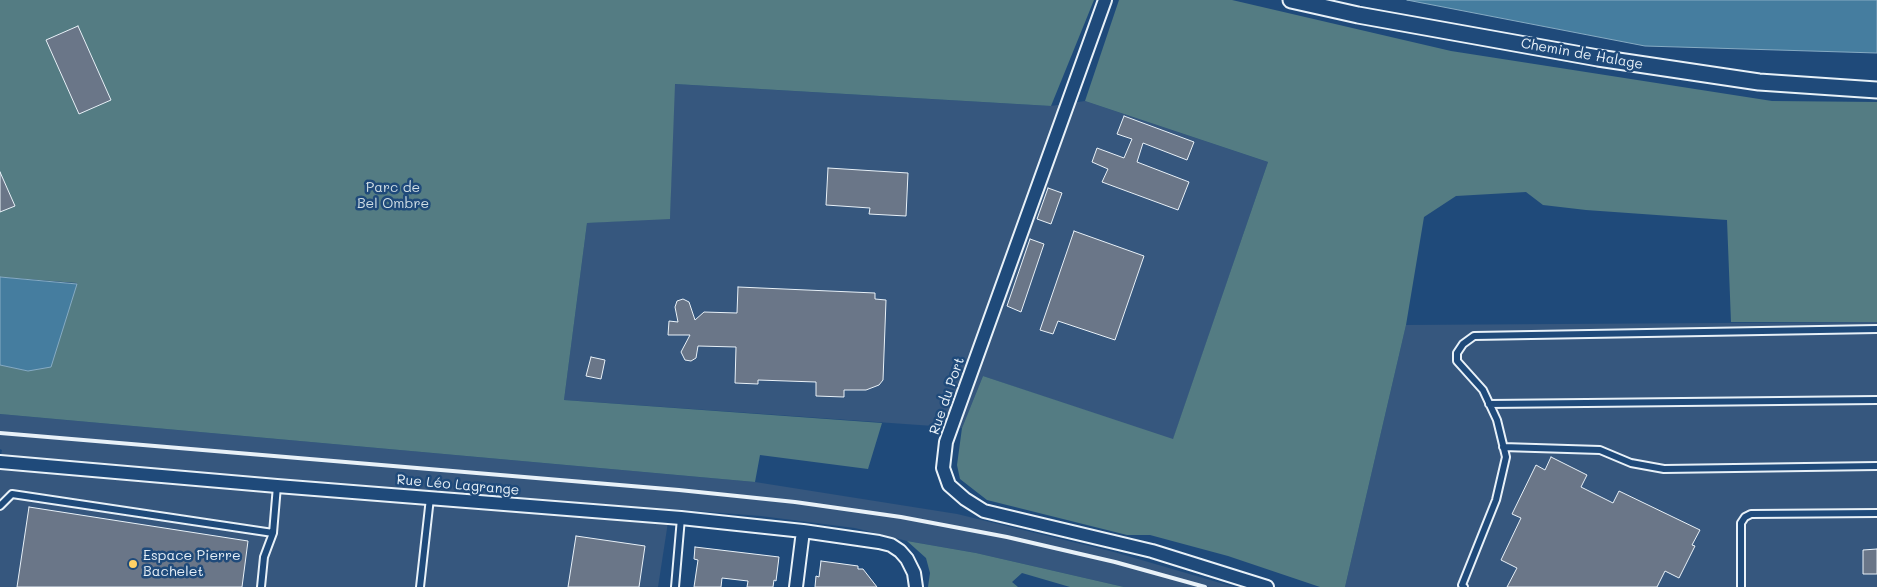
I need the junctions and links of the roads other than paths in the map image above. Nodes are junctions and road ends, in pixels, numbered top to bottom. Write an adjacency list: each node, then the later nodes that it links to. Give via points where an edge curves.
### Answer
1 (1104, 0): 22 (street, Rue du Port, via 946,442 943,468 949,485 984,511 1152,551)
2 (1290, 0): 3 (street, Chemin de Halage, via 1598,58 1759,82)
3 (1877, 90)
4 (1877, 329): 6 (lane, via 1474,336 1463,344 1457,353 1457,361 1483,390)
5 (1877, 400): 6 (lane)
6 (1490, 404): 7 (lane, via 1498,420)
7 (1503, 447): 9 (lane, via 1600,450 1631,463 1664,469); 23 (lane, via 1506,457 1496,500 1462,585)
8 (0, 462): 10 (street, Rue Léo Lagrange)
9 (1877, 466)
10 (277, 486): 11 (street, Rue Léo Lagrange); 16 (lane)
11 (430, 498): 14 (street, Rue Léo Lagrange); 18 (lane)
12 (0, 506): 16 (lane, via 12,494)
13 (1877, 513): 24 (lane, via 1751,514 1741,523)
14 (681, 518): 15 (street, Rue Léo Lagrange); 19 (lane)
15 (803, 531): 20 (street); 21 (street, Rue Léo Lagrange, via 891,545 907,559)
16 (273, 533): 17 (lane, via 264,557)
17 (261, 587)
18 (420, 587)
19 (675, 587)
20 (796, 587)
21 (916, 587)
22 (1267, 587)
23 (1464, 587)
24 (1740, 587)

